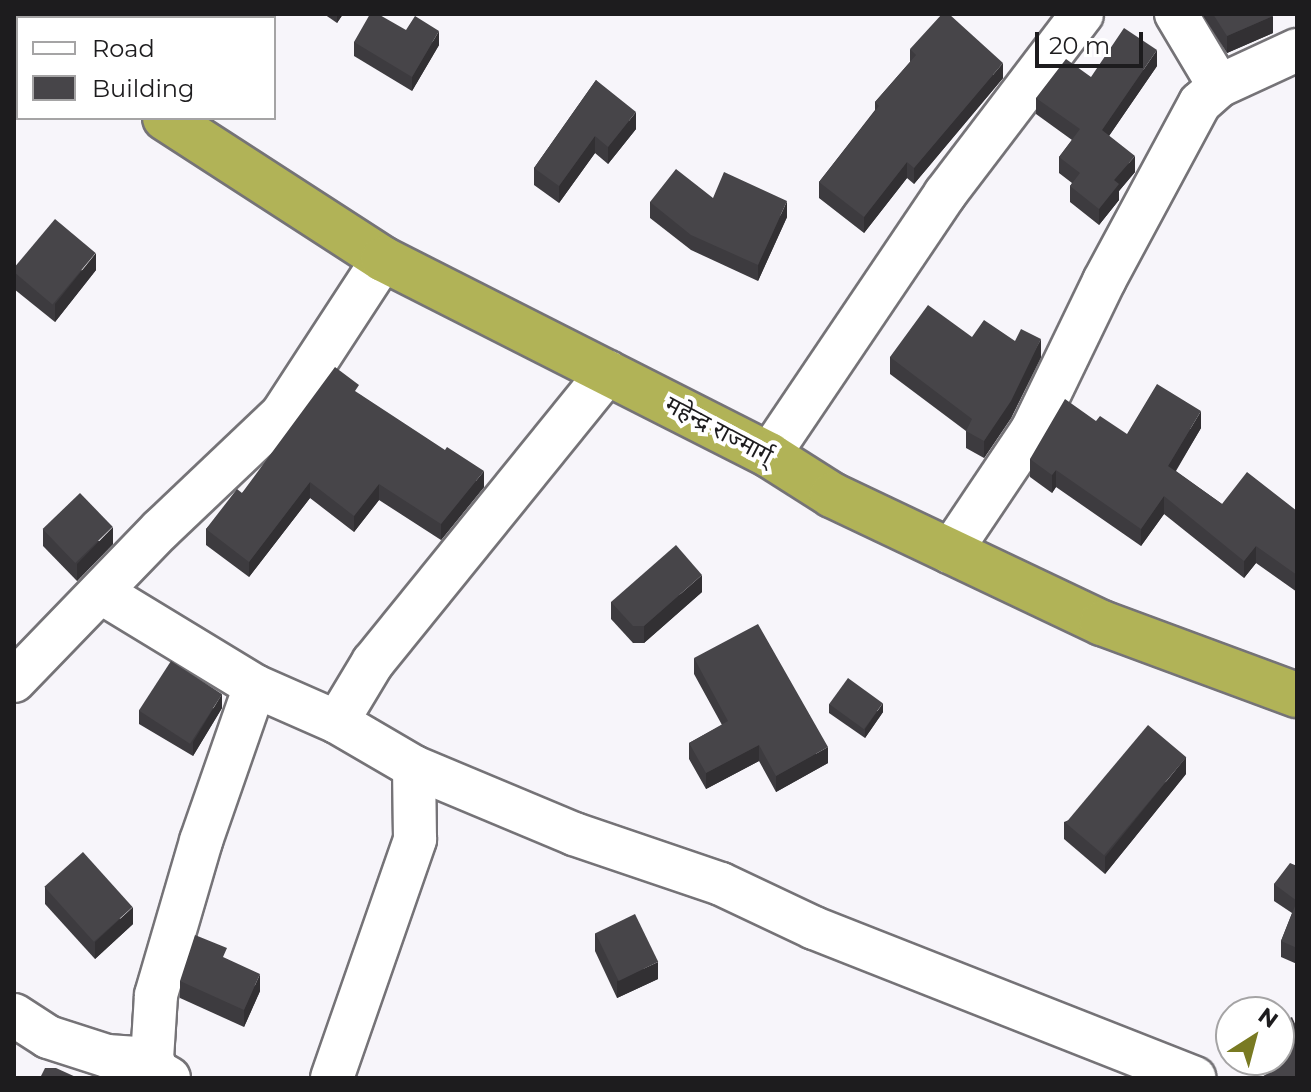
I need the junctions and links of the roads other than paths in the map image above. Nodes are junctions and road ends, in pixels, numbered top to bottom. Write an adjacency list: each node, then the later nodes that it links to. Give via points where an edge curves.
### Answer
1 (1082, 14): 8 (street, via 945,194)
2 (1176, 14): 4 (street)
3 (1297, 50): 4 (street)
4 (1219, 86): 9 (street, via 1200,103 1104,281 1032,430)
5 (168, 120): 6 (highway, महेन्द्र राज्मार्ग्)
6 (383, 259): 7 (highway, महेन्द्र राज्मार्ग्); 10 (street, via 282,414)
7 (608, 372): 8 (highway, महेन्द्र राज्मार्ग्); 14 (street, via 373,662)
8 (769, 455): 9 (highway, महेन्द्र राज्मार्ग्, via 832,495)
9 (950, 552): 13 (highway, महेन्द्र राज्मार्ग्, via 1102,623)
10 (102, 593): 11 (street); 12 (street)
11 (14, 681)
12 (255, 686): 14 (street); 17 (street, via 201,841 156,995)
13 (1297, 695)
14 (337, 722): 15 (street)
15 (414, 767): 18 (street, via 415,839); 19 (street, via 574,834 721,884 814,928)
16 (14, 1015): 17 (street, via 48,1037)
17 (160, 1068)
18 (332, 1078)
19 (1194, 1078)

